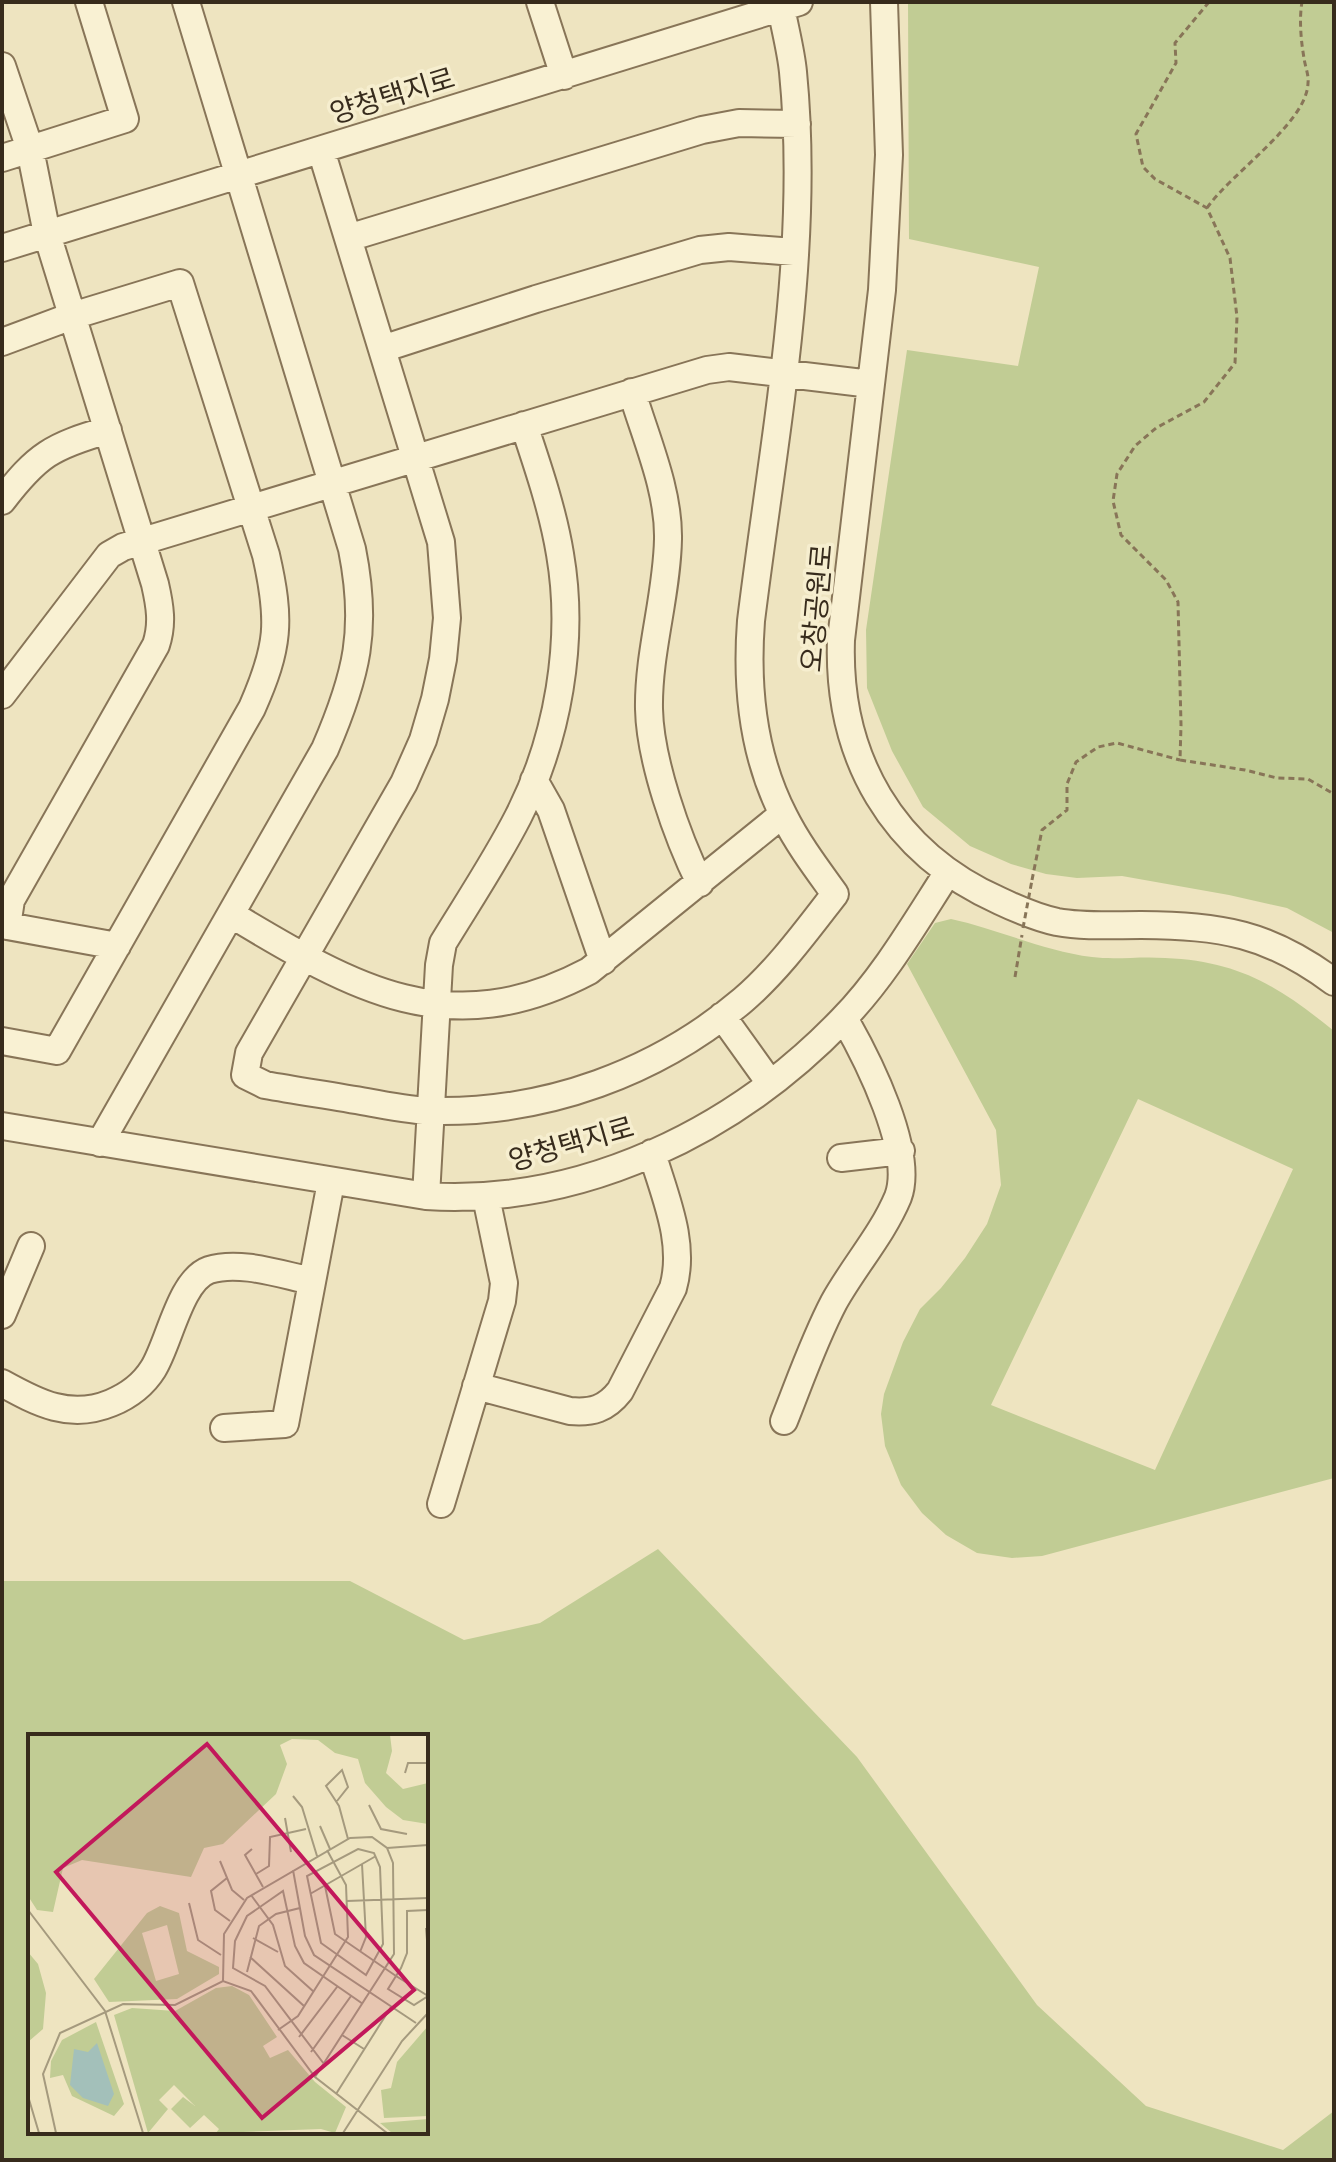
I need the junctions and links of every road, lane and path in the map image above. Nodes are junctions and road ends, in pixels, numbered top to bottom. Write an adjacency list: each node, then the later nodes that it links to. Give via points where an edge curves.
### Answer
1 (89, 2): 11 (street, via 125,119)
2 (540, 2): 9 (street)
3 (884, 2): 24 (street, 오창공원로, via 888,184)
4 (1209, 2): 15 (path, via 1175,43 1176,63 1136,134 1143,167)
5 (1302, 2): 15 (path, via 1308,82 1303,104)
6 (790, 4): 9 (street, 양청택지로); 10 (street)
7 (196, 5): 14 (street)
8 (2, 66): 11 (street)
9 (564, 76): 12 (street, 양청택지로)
10 (797, 124): 17 (street, via 739,123 702,130); 19 (street)
11 (30, 149): 13 (street); 16 (street)
12 (321, 150): 14 (street, 양청택지로); 17 (street)
13 (2, 158)
14 (238, 174): 16 (street, 양청택지로); 29 (street)
15 (1207, 208): 34 (path, via 1230,258 1237,317 1235,363 1204,402 1135,446 1117,474 1113,501 1121,535 1166,580 1178,602)
16 (47, 234): 18 (street, 양청택지로); 20 (street)
17 (348, 238): 22 (street)
18 (2, 248)
19 (794, 252): 22 (street, via 700,250); 23 (street)
20 (72, 316): 21 (street); 27 (street); 31 (street, via 180,283)
21 (2, 342)
22 (382, 349): 28 (street)
23 (783, 373): 24 (street); 25 (street, via 729,367); 37 (street, via 748,662 756,733)
24 (871, 384): 38 (street, 오창공원로, via 841,640 842,700 862,766 888,812)
25 (632, 392): 26 (street); 39 (street, via 667,508 649,709 664,784)
26 (524, 425): 28 (street); 35 (street, via 561,555 565,634 550,733)
27 (108, 430): 30 (street, via 50,450); 32 (street)
28 (415, 457): 29 (street); 43 (street, via 441,542 446,579 447,618 435,699 404,783)
29 (332, 482): 31 (street); 40 (street, via 358,581 361,615 352,682 325,749)
30 (2, 501)
31 (251, 507): 32 (street); 42 (street, via 275,595 275,648 268,672)
32 (142, 541): 33 (street, via 109,555); 41 (street, via 161,612 156,645 11,900)
33 (2, 695)
34 (1180, 760): 36 (path, via 1308,779); 45 (path, bridge, via 1117,743 1098,747 1076,762 1067,784 1067,810 1042,830)
35 (534, 780): 44 (street, via 551,810); 47 (street, via 518,817 443,943)
36 (1334, 794)
37 (783, 814): 39 (street); 48 (street, via 835,894 770,972)
38 (948, 872): 46 (street, 오창공원로, via 1011,907 1055,922 1236,932 1294,955); 49 (street, 양청택지로, via 882,972)
39 (700, 883): 44 (street)
40 (232, 915): 43 (street); 54 (street)
41 (4, 926): 42 (street)
42 (117, 946): 50 (street, via 57,1051)
43 (304, 958): 47 (street, via 379,992); 52 (street, via 249,1053 245,1075 265,1085)
44 (603, 961): 47 (street, via 558,987 521,999 487,1005)
45 (1015, 977)
46 (1334, 982)
47 (438, 1003): 52 (street)
48 (722, 1016): 51 (street); 52 (street, via 640,1066 574,1093 504,1109)
49 (844, 1018): 51 (street, 양청택지로); 55 (street)
50 (2, 1041)
51 (770, 1083): 56 (street, 양청택지로, via 735,1109)
52 (432, 1111): 59 (street)
53 (2, 1126): 54 (street, 양청택지로)
54 (100, 1143): 58 (street, 양청택지로)
55 (901, 1151): 57 (street); 66 (street, via 900,1192 835,1302)
56 (652, 1153): 60 (street, 양청택지로, via 569,1183); 65 (street, via 676,1237 678,1271 620,1391 601,1409 586,1412)
57 (841, 1158)
58 (331, 1182): 59 (street, 양청택지로); 62 (street)
59 (426, 1196): 60 (street, 양청택지로)
60 (486, 1197): 65 (street, via 504,1283)
61 (31, 1246): 63 (street)
62 (312, 1281): 64 (street, via 227,1267 198,1276 153,1369 124,1398 104,1406 80,1412 53,1408); 67 (street, via 285,1424)
63 (2, 1315)
64 (2, 1383)
65 (476, 1386): 68 (street)
66 (784, 1421)
67 (224, 1428)
68 (441, 1504)

